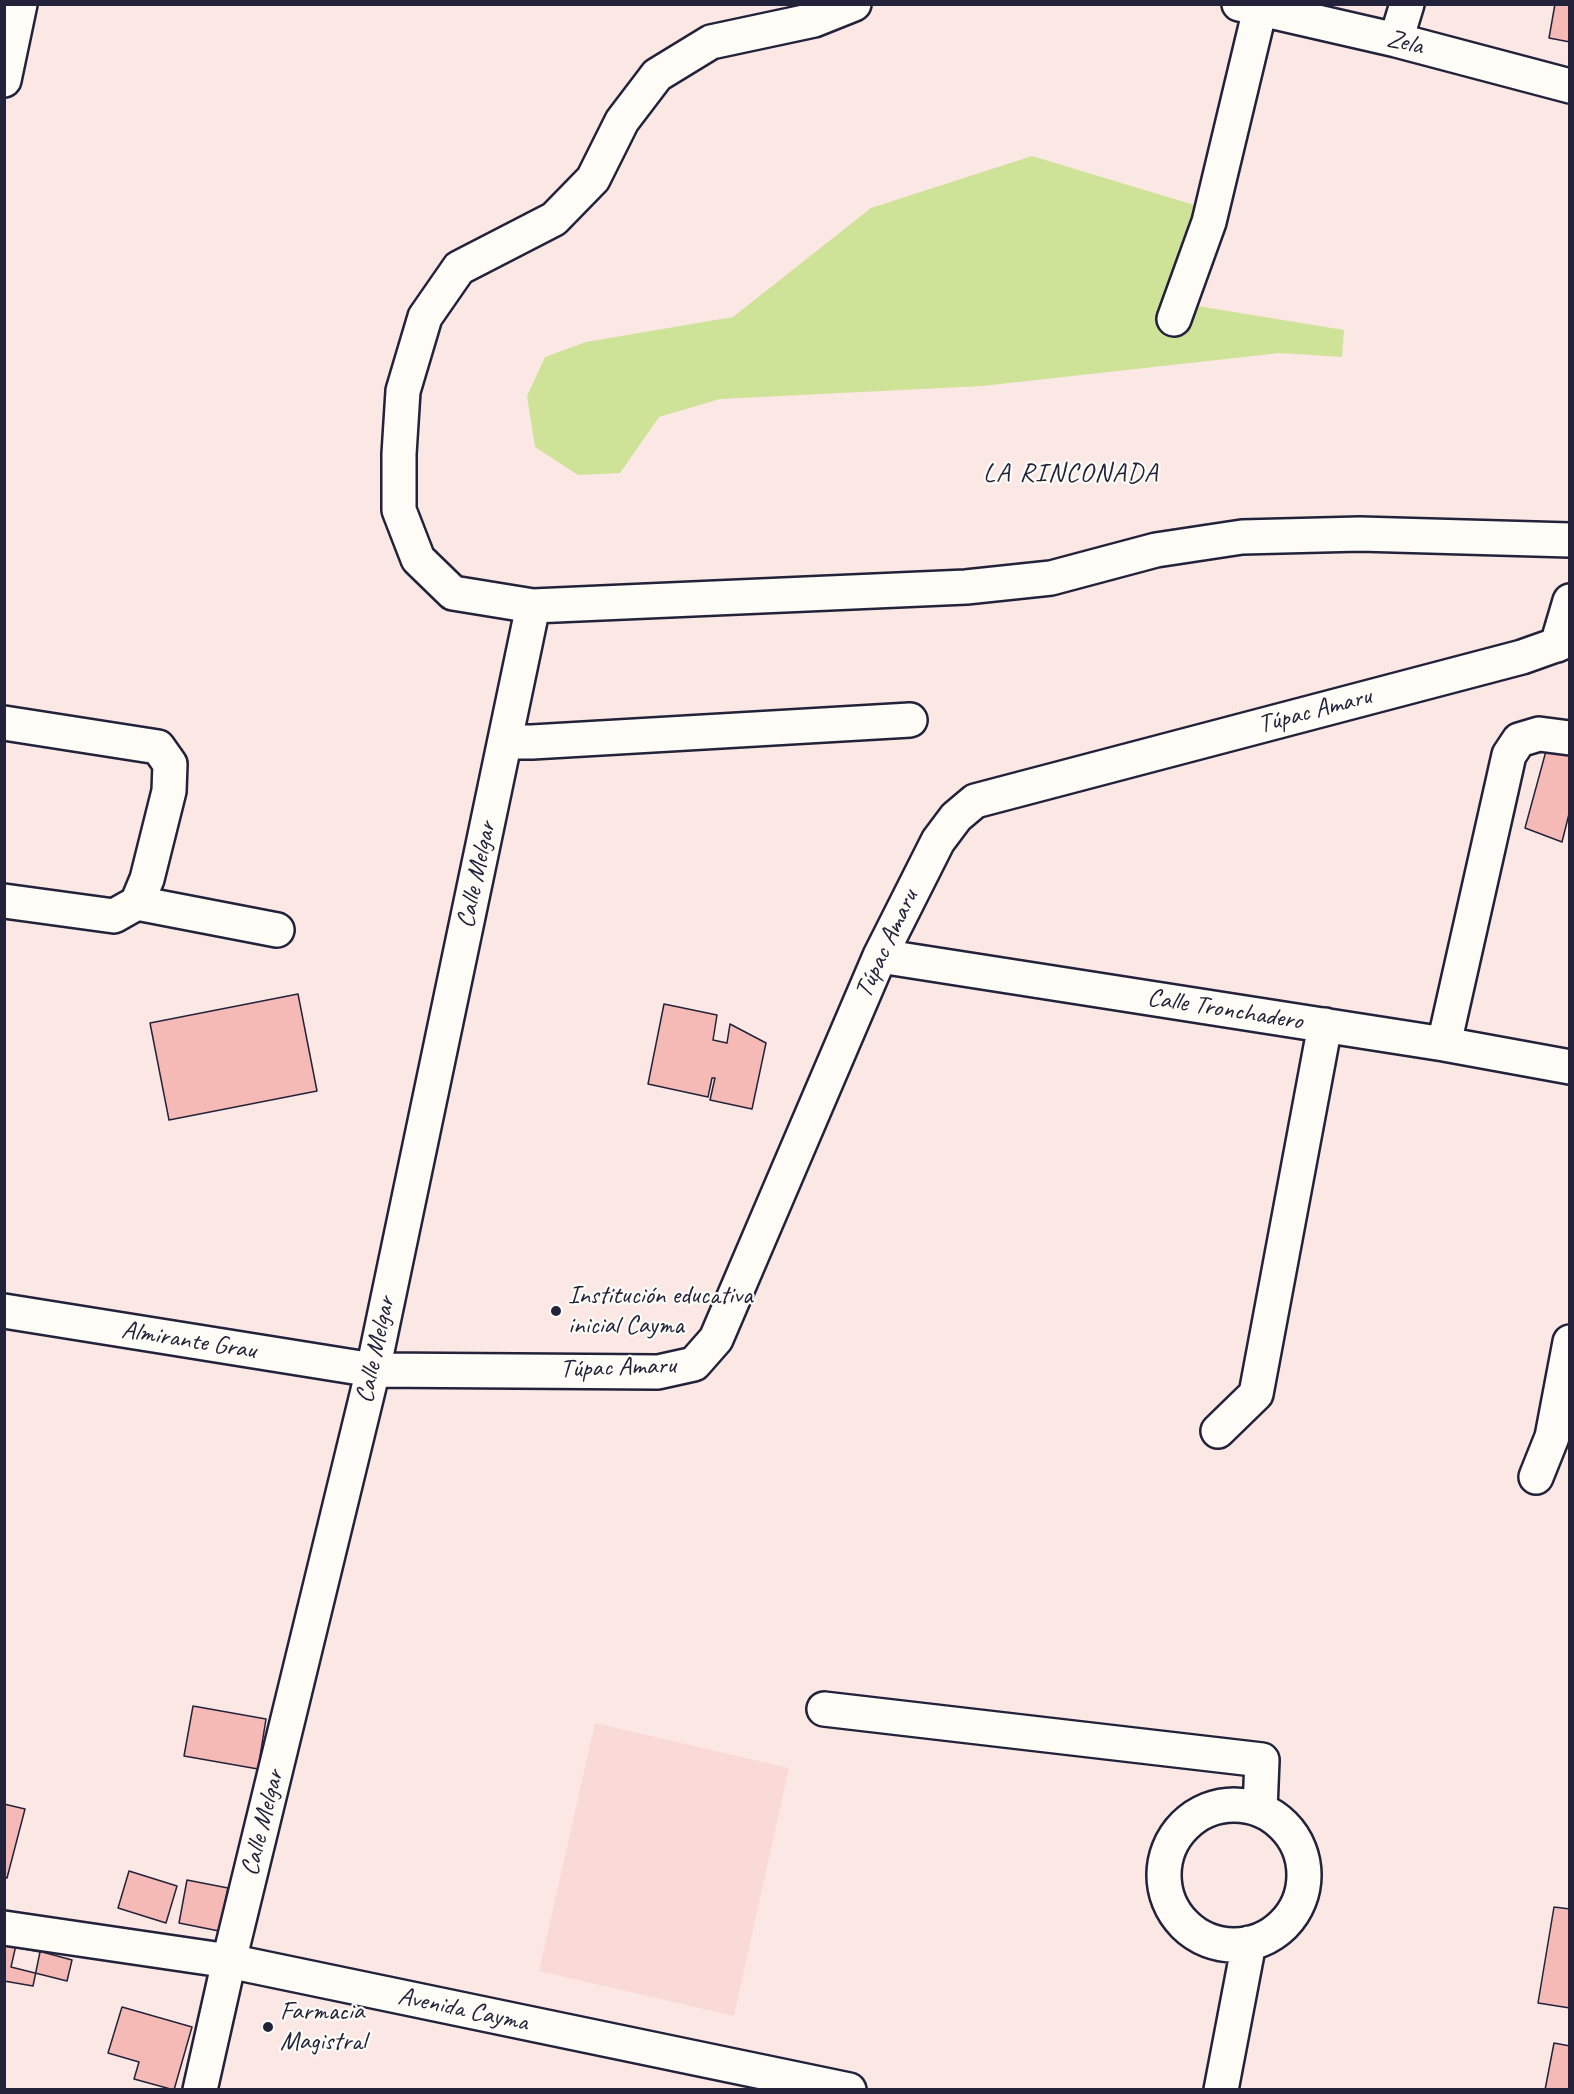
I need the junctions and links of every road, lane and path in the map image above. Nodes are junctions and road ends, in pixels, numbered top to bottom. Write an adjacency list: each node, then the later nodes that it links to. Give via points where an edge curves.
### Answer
1 (20, 4): 6 (street)
2 (854, 4): 11 (street, via 814,20 711,42 657,75 622,121 593,179 554,219 459,268 425,317 403,391 399,510 418,559 453,593)
3 (1407, 4): 5 (street)
4 (1249, 7): 5 (street, Zela); 8 (street, via 1209,222)
5 (1396, 40): 7 (street, Zela)
6 (4, 80)
7 (1569, 86)
8 (1174, 319)
9 (1569, 540): 11 (street, via 1360,534 1242,537 1156,550 1051,578 966,587)
10 (1569, 602): 12 (street)
11 (533, 606): 16 (street, Calle Melgar)
12 (1563, 643): 20 (street, Túpac Amaru, via 975,801 956,817 938,841)
13 (910, 720): 16 (street)
14 (4, 723): 18 (street, via 158,747 170,764 169,791 147,879)
15 (1569, 738): 22 (street, via 1539,734 1519,740 1509,755)
16 (505, 742): 26 (street, Calle Melgar)
17 (4, 901): 18 (street, via 114,916)
18 (137, 903): 19 (street)
19 (277, 930)
20 (880, 956): 21 (street, Calle Tronchadero); 26 (street, Túpac Amaru, via 716,1340 694,1364 657,1372)
21 (1324, 1026): 22 (street, Calle Tronchadero); 27 (street, via 1256,1394)
22 (1444, 1044): 23 (street, Calle Tronchadero)
23 (1569, 1067)
24 (4, 1311): 26 (street, Almirante Grau)
25 (1569, 1342): 28 (street, via 1552,1437)
26 (373, 1370): 33 (street, Calle Melgar)
27 (1218, 1431)
28 (1536, 1478)
29 (824, 1709): 30 (street, via 1262,1760)
30 (1260, 1810): 32 (street, via 1279,1821 1294,1838 1302,1858 1304,1881 1299,1903 1287,1922 1270,1935); 32 (street, via 1239,1804 1198,1815 1181,1829 1169,1847 1165,1868 1166,1890 1174,1911 1188,1928 1227,1945)
31 (4, 1928): 33 (street, Avenida Cayma)
32 (1249, 1943): 37 (street)
33 (229, 1961): 34 (street, Avenida Cayma); 35 (street, Calle Melgar)
34 (767, 2082): 36 (street, Avenida Cayma)
35 (200, 2090)
36 (849, 2090)
37 (1221, 2090)

